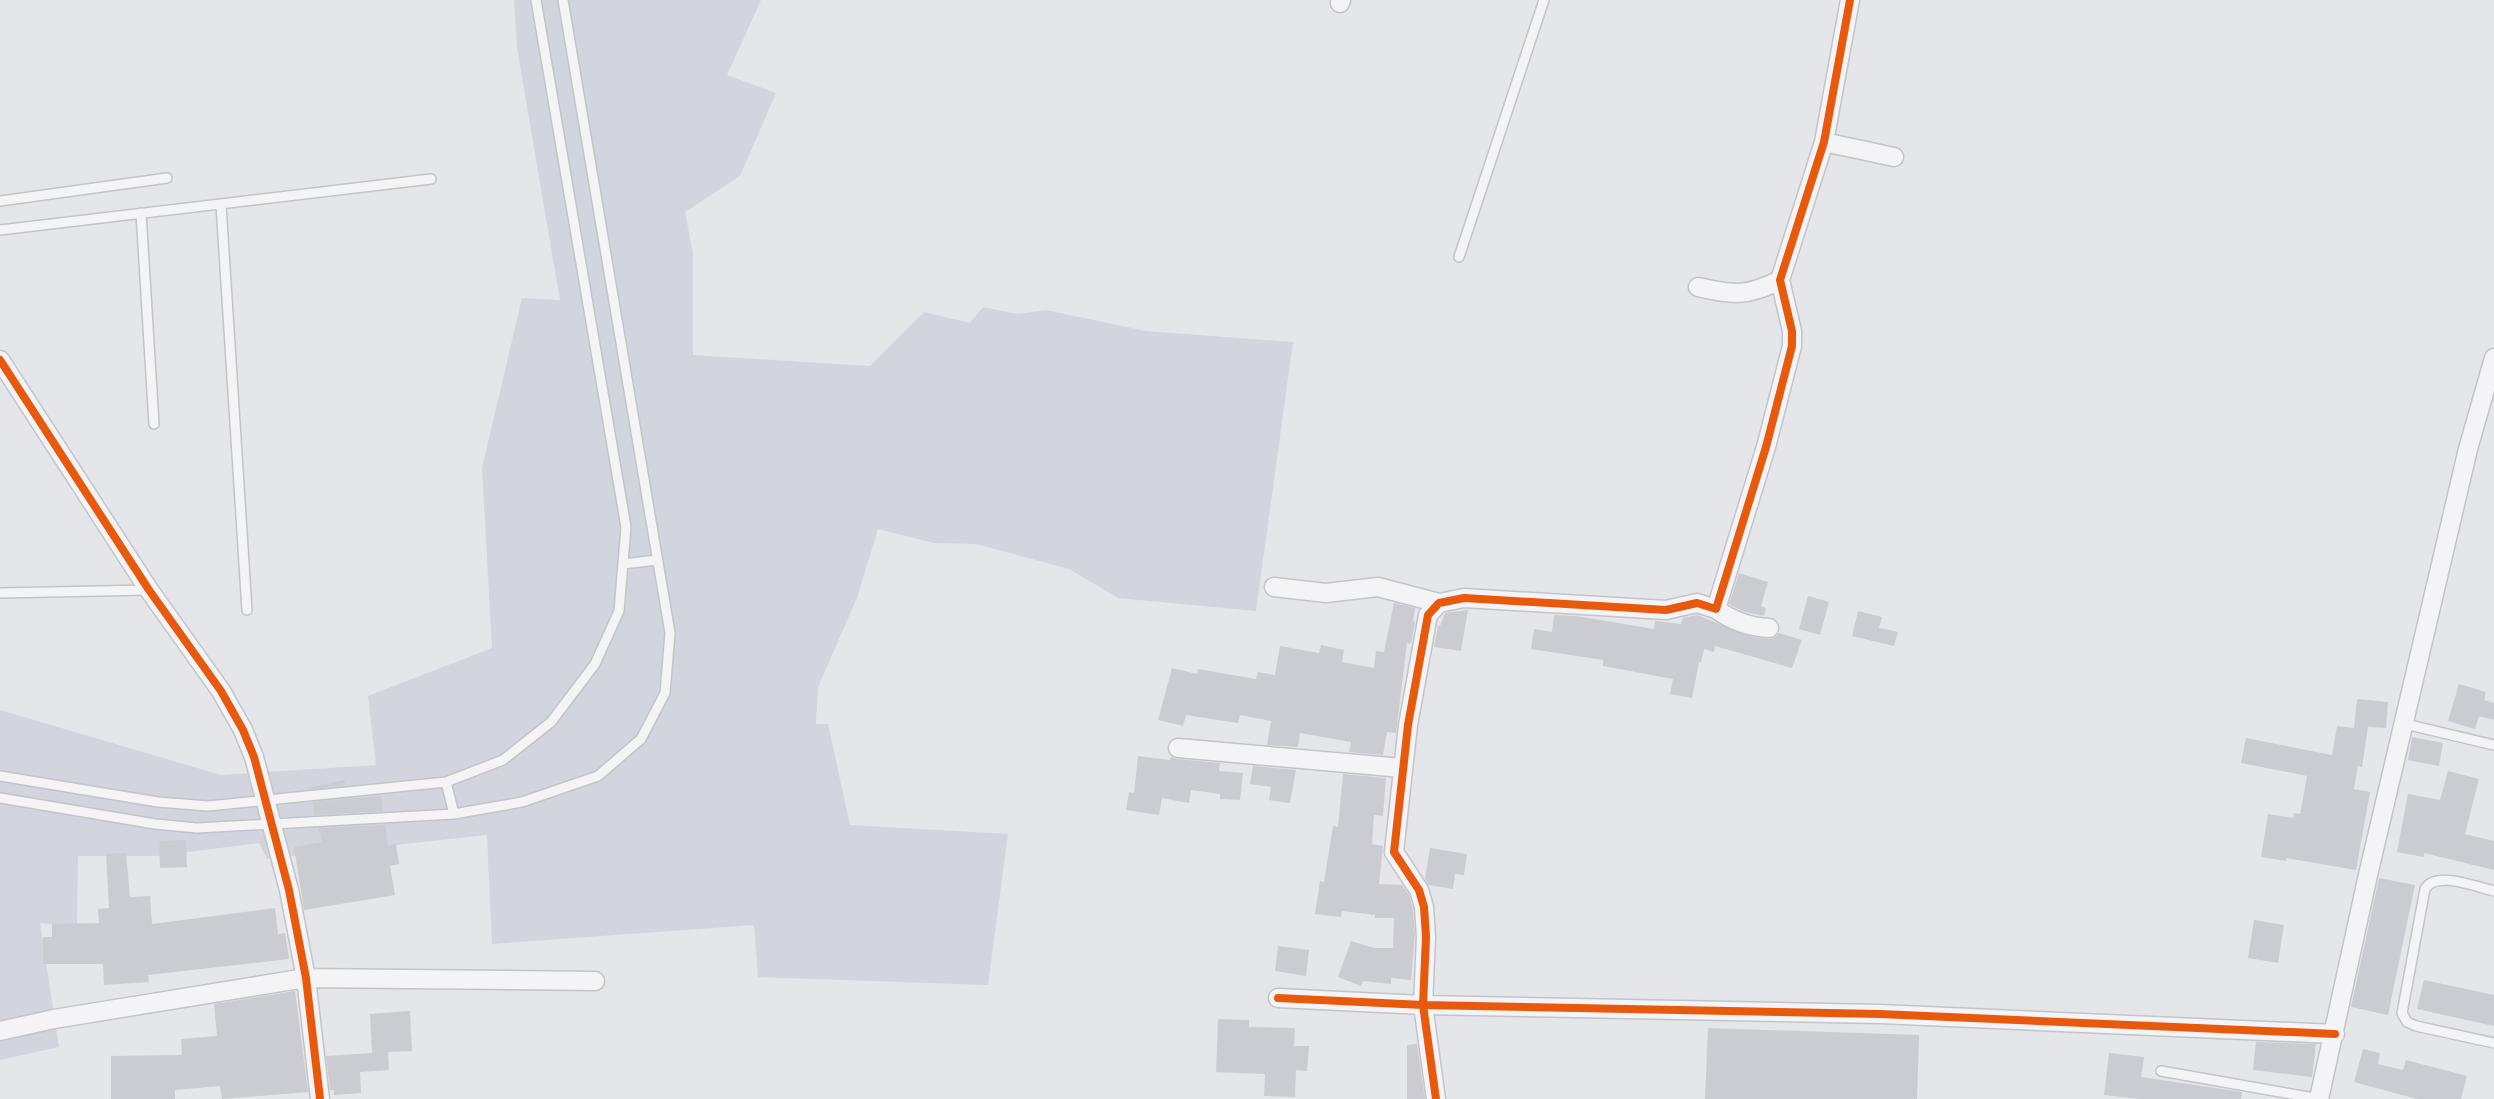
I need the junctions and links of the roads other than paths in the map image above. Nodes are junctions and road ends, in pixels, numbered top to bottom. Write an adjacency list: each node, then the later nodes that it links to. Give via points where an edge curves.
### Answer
1 (537, 0): 20 (lane, via 626,527)
2 (563, 0): 19 (lane)
3 (1544, 0): 13 (lane)
4 (1850, 0): 5 (street)
5 (1824, 142): 6 (street); 14 (street)
6 (1894, 157)
7 (167, 178): 9 (lane)
8 (430, 179): 10 (lane)
9 (0, 201)
10 (221, 205): 11 (lane); 26 (lane)
11 (141, 213): 12 (lane); 18 (lane)
12 (0, 230)
13 (1459, 257)
14 (1780, 280): 15 (street, via 1746,293); 25 (street, via 1792,346 1766,447)
15 (1698, 287)
16 (2494, 358): 28 (street, via 2468,449)
17 (0, 360): 22 (street)
18 (154, 424)
19 (657, 560): 20 (lane); 36 (lane, via 670,633 666,683 665,693 641,739 598,776 522,802)
20 (623, 564): 33 (lane, via 619,611 595,664 551,722 503,760)
21 (1275, 587): 24 (street, via 1326,593 1378,587)
22 (149, 591): 23 (lane); 35 (street, via 236,716)
23 (0, 593)
24 (1440, 603): 25 (street, via 1464,598 1666,610 1697,603); 31 (street, via 1428,615 1424,628)
25 (1716, 609): 27 (street, via 1728,618)
26 (247, 610)
27 (1769, 628)
28 (2405, 724): 29 (lane); 44 (street)
29 (2494, 745)
30 (1178, 748): 31 (street)
31 (1402, 768): 42 (street, via 1394,852 1419,890 1424,907)
32 (0, 776): 35 (lane, via 168,803 208,806)
33 (446, 782): 35 (lane); 36 (lane)
34 (0, 798): 37 (lane, via 155,824 197,828)
35 (267, 800): 37 (street)
36 (454, 814): 37 (lane)
37 (272, 824): 39 (street)
38 (2494, 891): 45 (lane, via 2440,879 2428,883 2402,1013 2407,1022 2416,1026)
39 (306, 978): 40 (street); 43 (street); 47 (street)
40 (595, 981)
41 (1278, 998): 42 (street)
42 (1422, 1005): 44 (street, via 1880,1014); 48 (street)
43 (0, 1031)
44 (2335, 1034): 49 (street)
45 (2494, 1043)
46 (2161, 1071): 49 (lane)
47 (320, 1099)
48 (1436, 1099)
49 (2319, 1099)

